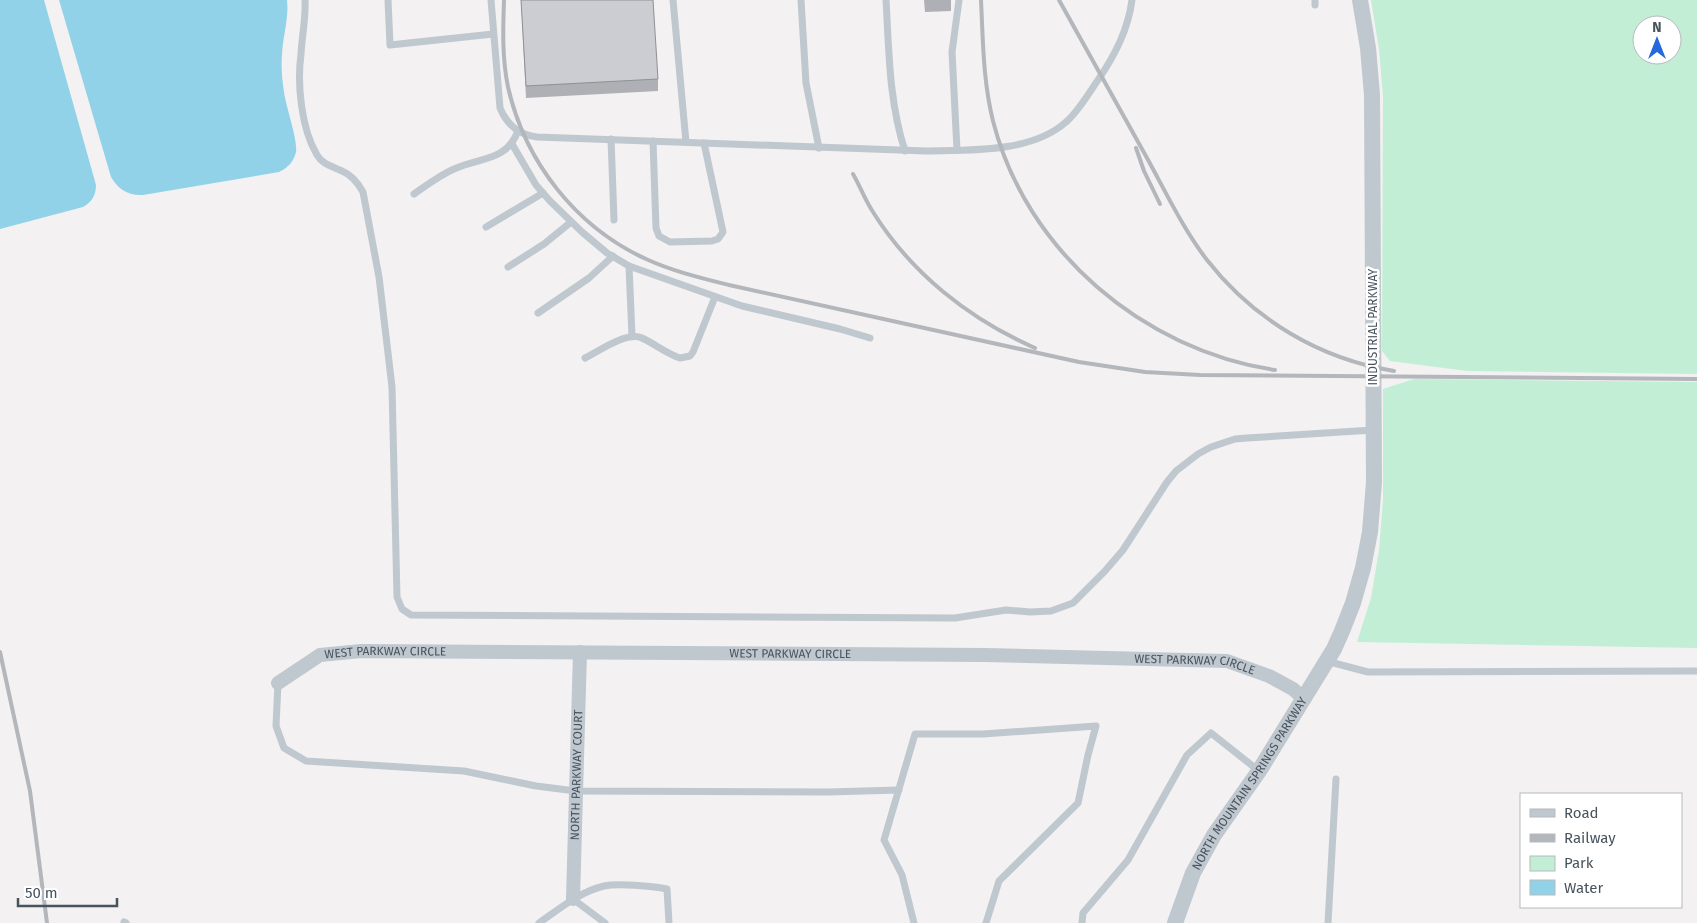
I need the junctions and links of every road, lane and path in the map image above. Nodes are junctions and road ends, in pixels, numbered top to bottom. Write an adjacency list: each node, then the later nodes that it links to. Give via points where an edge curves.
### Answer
1 (305, 0): 33 (lane, via 300,91 306,124 321,161 350,175 363,192 379,277 393,410 397,597 402,609 411,615 955,618 1006,610 1051,611 1073,603 1106,571 1167,482 1198,454 1222,443 1247,438)
2 (388, 0): 10 (lane, via 390,45)
3 (491, 0): 10 (lane)
4 (673, 0): 14 (lane)
5 (801, 0): 17 (lane, via 806,83)
6 (886, 0): 19 (lane, via 893,102)
7 (959, 0): 18 (lane, via 952,52)
8 (1132, 0): 18 (lane, via 1125,31 1114,57 1066,122 1046,136 1028,143)
9 (1360, 0): 33 (street, INDUSTRIAL PARKWAY, via 1372,95)
10 (493, 34): 11 (lane, via 500,108 507,122)
11 (518, 131): 12 (lane, via 537,137); 16 (lane)
12 (611, 139): 13 (lane); 22 (lane)
13 (653, 141): 14 (lane); 15 (lane, via 656,228 659,236 670,242 712,241 723,232)
14 (686, 142): 15 (lane)
15 (704, 143): 17 (lane)
16 (512, 144): 20 (lane); 21 (lane, via 495,156 448,172)
17 (820, 148): 19 (lane)
18 (957, 150): 19 (lane)
19 (905, 151)
20 (543, 193): 23 (lane); 24 (lane)
21 (414, 194)
22 (614, 220)
23 (571, 222): 25 (lane); 27 (lane)
24 (486, 227)
25 (612, 256): 26 (lane); 29 (lane, via 589,278)
26 (629, 266): 28 (lane); 30 (lane)
27 (508, 267)
28 (715, 298): 30 (lane, via 690,356 680,358); 31 (lane)
29 (538, 313)
30 (632, 336): 32 (lane)
31 (870, 338)
32 (585, 358)
33 (1373, 430): 35 (street, INDUSTRIAL PARKWAY, via 1374,482 1370,532 1352,603)
34 (580, 652): 37 (street, WEST PARKWAY CIRCLE, via 361,651 328,654 320,655); 38 (street, WEST PARKWAY CIRCLE, via 985,655 1227,661 1269,676); 42 (street, NORTH PARKWAY COURT)
35 (1330, 655): 36 (lane, via 1368,672); 38 (street, NORTH MOUNTAIN SPRINGS PARKWAY)
36 (1697, 671)
37 (278, 683): 42 (lane, via 276,726 284,748 306,761 464,771)
38 (1303, 698): 39 (street, NORTH MOUNTAIN SPRINGS PARKWAY)
39 (1259, 771): 49 (lane, via 1211,733 1187,755 1128,860 1083,913); 50 (street, NORTH MOUNTAIN SPRINGS PARKWAY, via 1203,854 1184,894)
40 (1336, 779): 51 (lane)
41 (899, 790): 42 (lane); 47 (lane, via 884,840 902,875); 48 (lane, via 915,734 983,734 1096,726 1078,803 999,880)
42 (576, 791): 43 (street, NORTH PARKWAY COURT)
43 (573, 899): 44 (lane); 45 (lane); 46 (lane, via 604,886 666,889)
44 (539, 923)
45 (605, 923)
46 (669, 923)
47 (914, 923)
48 (986, 923)
49 (1082, 923)
50 (1175, 923)
51 (1328, 923)

